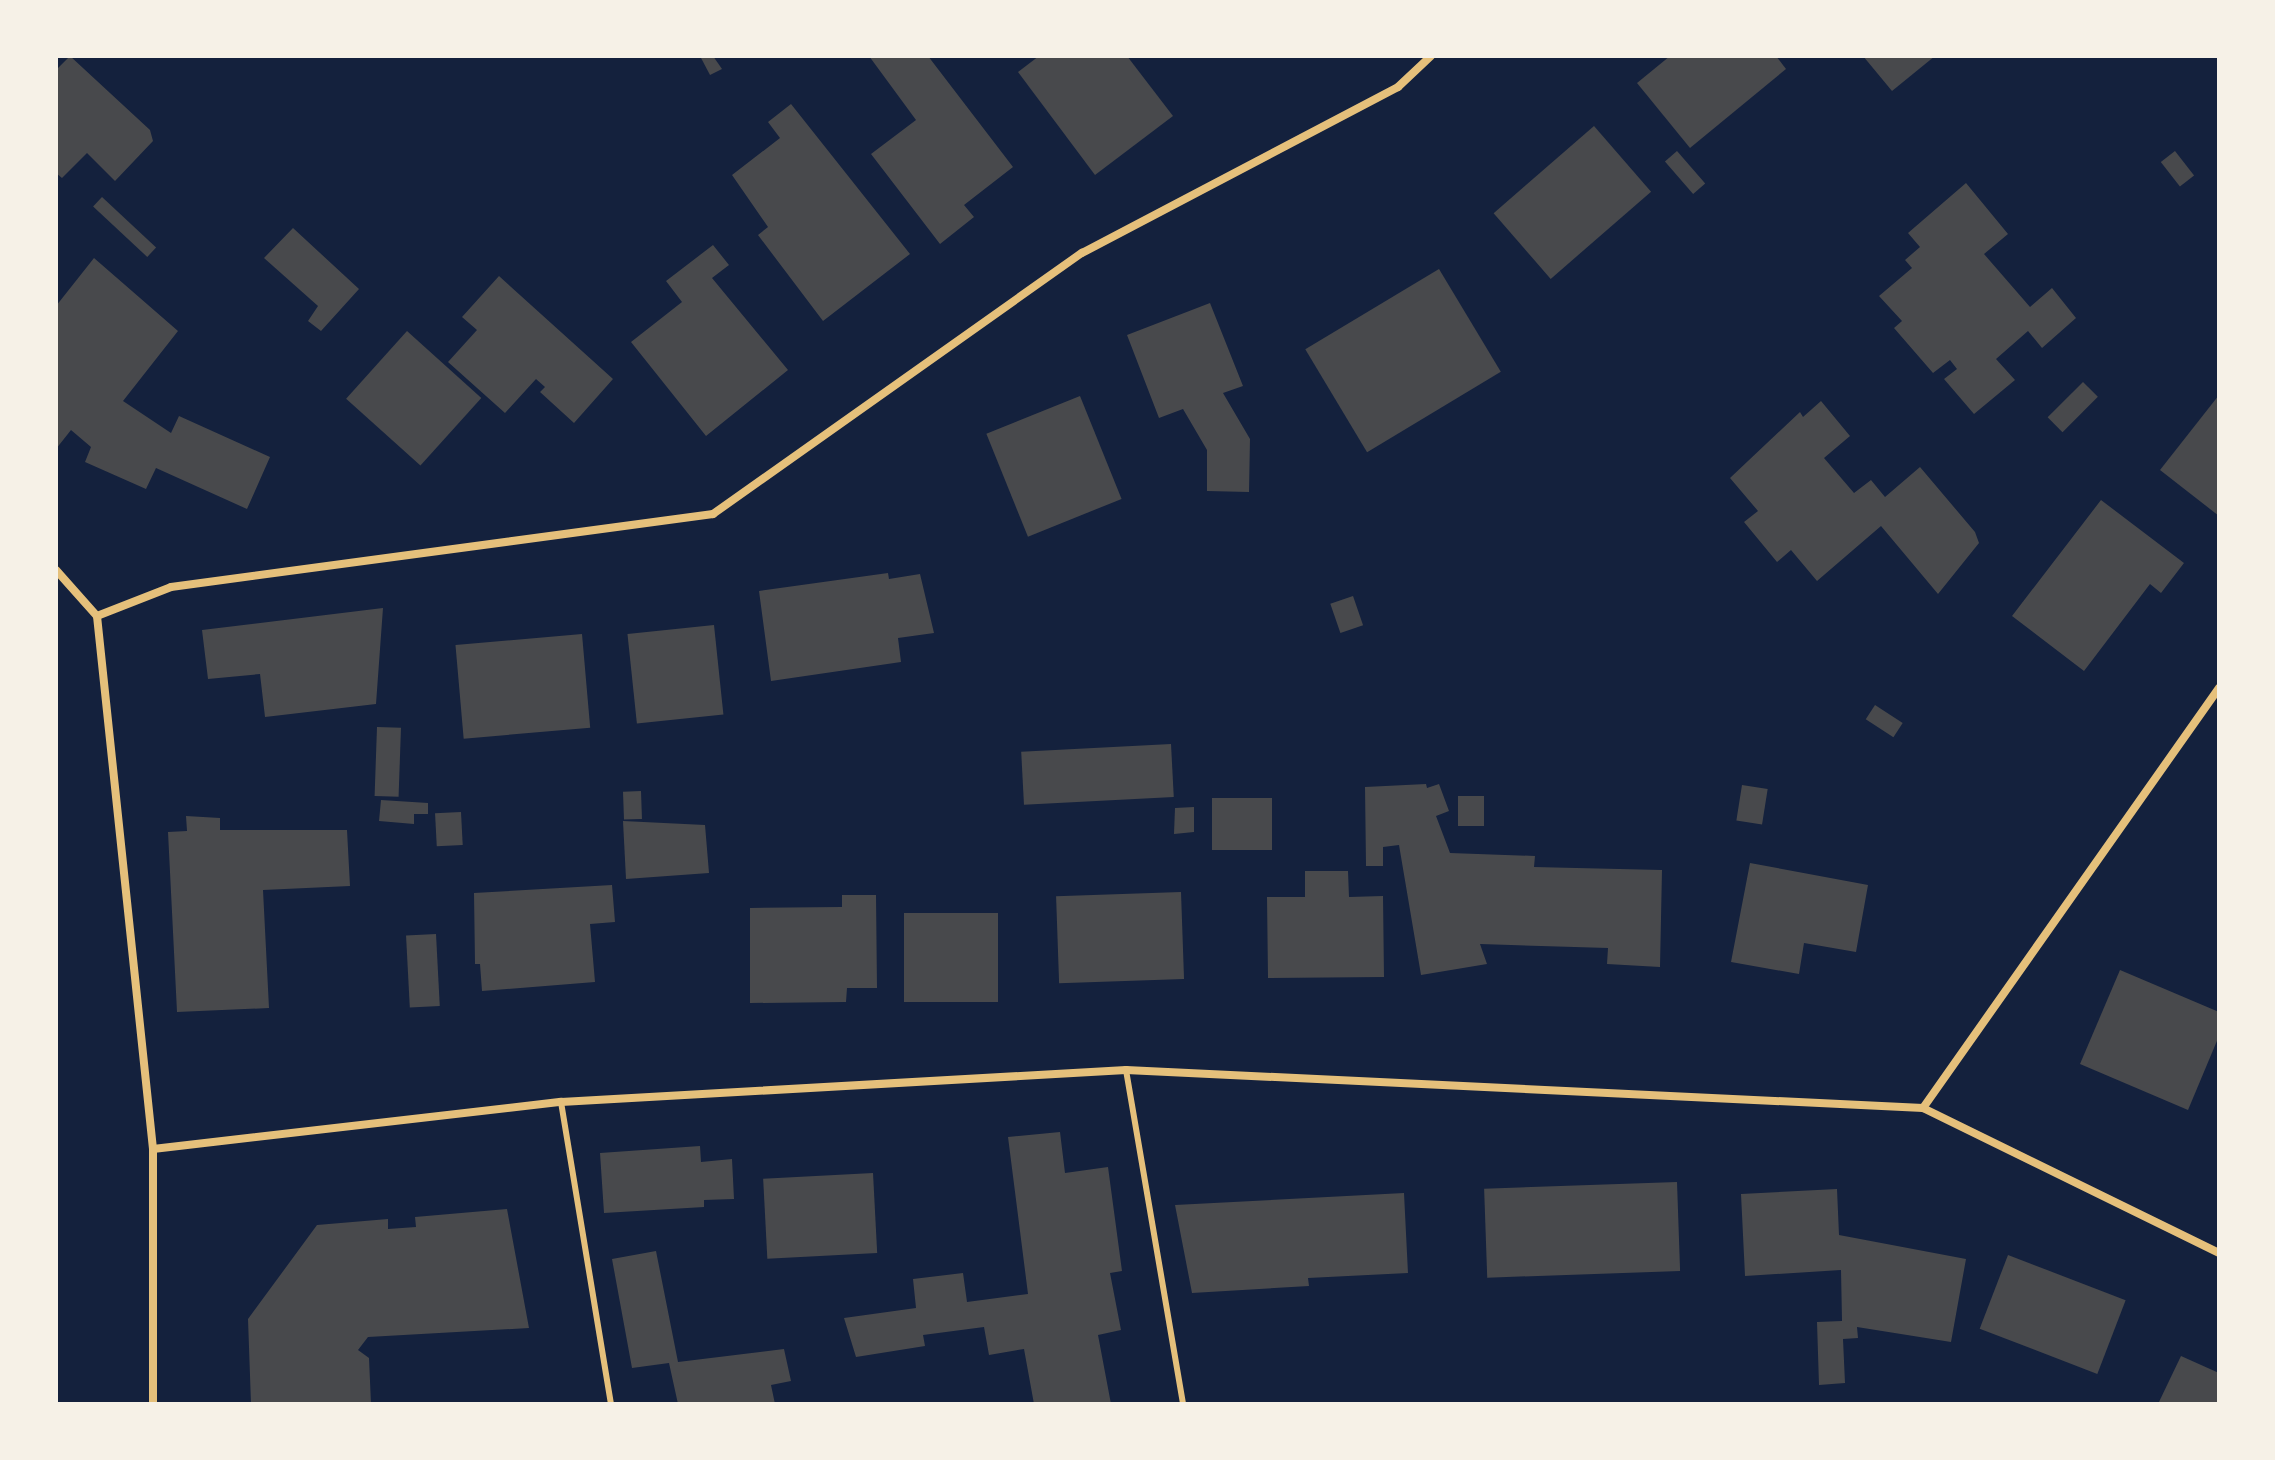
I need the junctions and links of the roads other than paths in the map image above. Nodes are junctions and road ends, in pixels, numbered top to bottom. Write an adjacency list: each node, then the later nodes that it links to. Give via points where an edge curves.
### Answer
1 (1431, 56): 3 (street, via 1398,87 1082,253 713,514 171,587)
2 (56, 570): 3 (street)
3 (97, 616): 8 (street)
4 (2219, 688): 7 (street)
5 (1126, 1070): 6 (street); 7 (street); 12 (lane)
6 (561, 1102): 8 (street); 11 (lane)
7 (1923, 1108): 9 (street)
8 (153, 1149): 10 (street)
9 (2219, 1253)
10 (153, 1404)
11 (611, 1404)
12 (1183, 1404)

